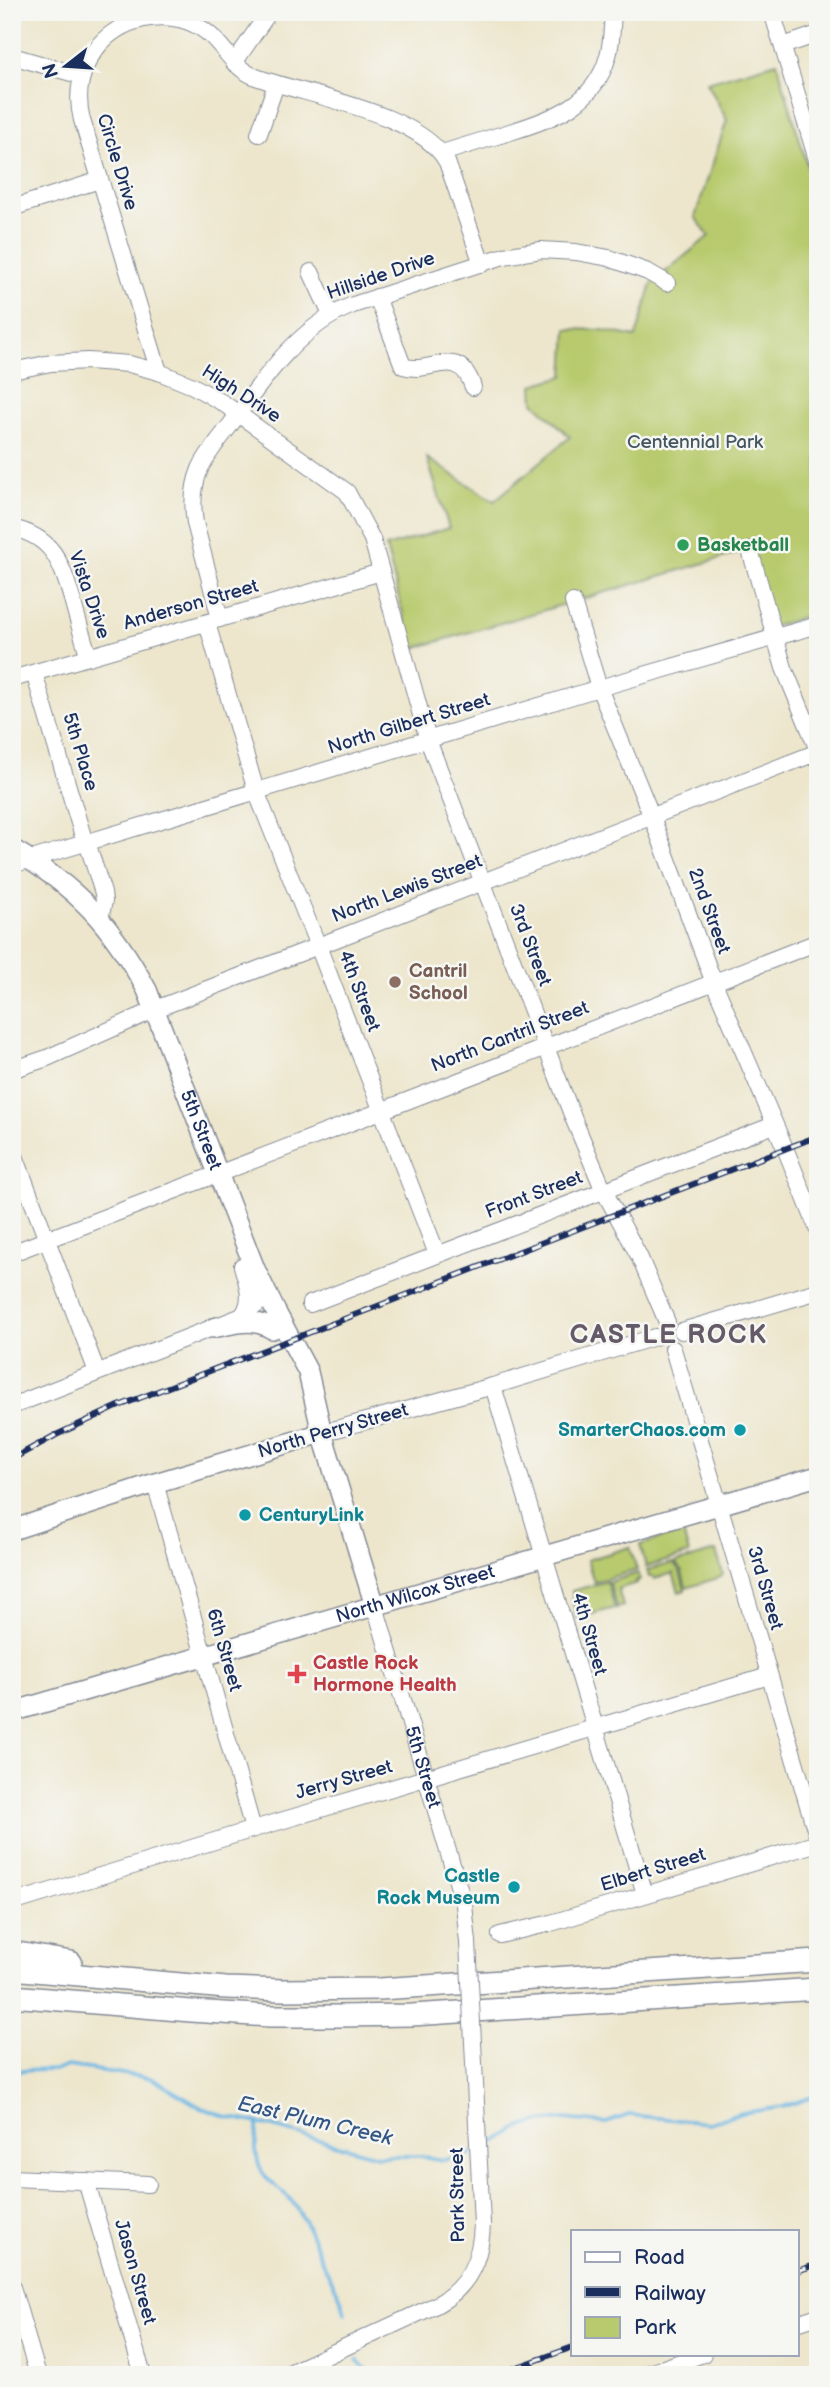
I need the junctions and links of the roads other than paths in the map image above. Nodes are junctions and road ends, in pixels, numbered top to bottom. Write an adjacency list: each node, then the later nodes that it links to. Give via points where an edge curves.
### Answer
1 (269, 12): 7 (street)
2 (613, 12): 11 (street, via 608,56 592,90 580,101 540,123)
3 (772, 12): 5 (street)
4 (818, 34): 5 (street)
5 (783, 46): 12 (street)
6 (12, 56): 8 (street)
7 (234, 63): 8 (street, Circle Drive, via 200,27 158,17 111,33 95,50); 9 (street, Circle Drive, via 246,73)
8 (82, 76): 13 (street, Circle Drive, via 79,111)
9 (276, 84): 10 (street); 11 (street, Circle Drive, via 375,113 420,134)
10 (259, 134)
11 (442, 153): 15 (street, Circle Drive)
12 (818, 163)
13 (100, 180): 14 (street); 21 (street, Circle Drive)
14 (12, 208)
15 (482, 264): 17 (street, Hillside Drive, via 541,250 576,252 609,258); 18 (street, Hillside Drive)
16 (311, 272): 19 (street)
17 (667, 283)
18 (377, 297): 19 (street, Hillside Drive); 22 (street, via 403,366 457,365 467,372)
19 (331, 314): 23 (street, Hillside Drive, via 291,347)
20 (12, 371): 21 (street, High Drive, via 88,361)
21 (159, 372): 23 (street, High Drive, via 206,393)
22 (473, 387)
23 (238, 414): 26 (street, High Drive, via 347,492 369,530); 28 (street, Hillside Drive, via 205,459 194,494)
24 (12, 528): 31 (street, Vista Drive, via 41,540 58,558)
25 (750, 550): 30 (street)
26 (381, 572): 28 (street, Anderson Street); 35 (street, 3rd Street)
27 (573, 601): 34 (street, 2nd Street)
28 (213, 621): 31 (street, Anderson Street); 37 (street, 4th Street)
29 (818, 625): 30 (street, North Gilbert Street)
30 (774, 637): 34 (street, North Gilbert Street); 36 (street)
31 (89, 657): 32 (street, Anderson Street)
32 (34, 673): 33 (street, Anderson Street); 39 (street, 5th Place)
33 (12, 680)
34 (599, 688): 35 (street, North Gilbert Street); 38 (street, 2nd Street)
35 (428, 740): 37 (street, North Gilbert Street); 42 (street, 3rd Street)
36 (818, 751): 38 (street, North Lewis Street)
37 (256, 791): 39 (street, North Gilbert Street); 45 (street, 4th Street)
38 (652, 817): 42 (street, North Lewis Street); 46 (street, 2nd Street)
39 (86, 842): 41 (street, North Gilbert Street); 43 (street, 5th Place, via 103,893)
40 (12, 849): 41 (main road, 5th Street)
41 (21, 862): 43 (main road, 5th Street, via 67,886); 47 (main road, 5th Street, via 101,940)
42 (484, 882): 45 (street, North Lewis Street); 48 (street, 3rd Street)
43 (100, 919): 47 (main road, 5th Street, via 130,959)
44 (818, 942): 46 (street, North Cantril Street)
45 (318, 946): 47 (street, North Lewis Street); 50 (street, 4th Street)
46 (714, 983): 48 (street, North Cantril Street); 51 (street, 2nd Street)
47 (150, 1012): 49 (street, North Lewis Street); 53 (main road, 5th Street)
48 (546, 1045): 50 (street, North Cantril Street); 54 (street, 3rd Street)
49 (12, 1070)
50 (381, 1109): 53 (street, North Cantril Street); 58 (street, 4th Street)
51 (774, 1125): 54 (street, Front Street); 55 (street, 2nd Street)
52 (12, 1148): 56 (street)
53 (213, 1176): 56 (street, North Cantril Street); 59 (main road, 5th Street)
54 (604, 1191): 58 (street, Front Street); 64 (street, 3rd Street)
55 (818, 1230)
56 (47, 1240): 57 (street, North Cantril Street); 70 (street)
57 (12, 1253)
58 (437, 1254): 62 (street, Front Street)
59 (248, 1268): 61 (main road, 5th Street); 63 (street, via 247,1310); 73 (main road, 5th Street, via 308,1372)
60 (818, 1291): 67 (street)
61 (258, 1303): 63 (street); 66 (main road, 5th Street)
62 (310, 1304)
63 (240, 1317): 65 (street)
64 (667, 1322): 67 (street); 68 (street)
65 (213, 1328): 66 (main road, via 252,1321); 70 (street)
66 (272, 1329): 73 (main road, 5th Street)
67 (682, 1331): 69 (street, via 682,1340)
68 (655, 1336): 69 (street, via 660,1346); 71 (street, North Perry Street)
69 (673, 1349): 76 (street, 3rd Street)
70 (97, 1373): 72 (street)
71 (494, 1386): 73 (street, North Perry Street); 78 (street, 4th Street)
72 (12, 1406)
73 (322, 1433): 75 (main road, North Perry Street); 79 (main road, 5th Street)
74 (818, 1476): 76 (main road, North Wilcox Street)
75 (155, 1482): 77 (main road, North Perry Street); 80 (street, 6th Street)
76 (719, 1505): 78 (main road, North Wilcox Street); 81 (street, 3rd Street)
77 (17, 1528)
78 (544, 1556): 79 (main road, North Wilcox Street); 83 (street, 4th Street)
79 (376, 1606): 80 (main road, North Wilcox Street); 84 (street, 5th Street)
80 (204, 1656): 82 (main road, North Wilcox Street); 85 (street, 6th Street)
81 (769, 1676): 83 (street, Jerry Street); 86 (street, 3rd Street)
82 (12, 1712)
83 (595, 1728): 84 (street, Jerry Street); 87 (street, 4th Street)
84 (426, 1777): 85 (street, Jerry Street); 90 (street, 5th Street, via 464,1905)
85 (253, 1829): 88 (street, Jerry Street)
86 (818, 1841): 87 (street, Elbert Street)
87 (645, 1894): 89 (street, Elbert Street)
88 (12, 1903)
89 (500, 1935)
90 (468, 1942): 106 (street, Park Street, bridge, via 482,2224 477,2261 468,2279 436,2305)
91 (12, 1952): 94 (highway)
92 (818, 1961): 94 (highway, via 379,1989)
93 (12, 1969): 94 (highway)
94 (186, 1986)
95 (818, 1989): 96 (highway, via 338,2016)
96 (12, 1998)
97 (12, 2178): 98 (street)
98 (86, 2181): 99 (street); 105 (street, Jason Street)
99 (148, 2184)
100 (12, 2287): 104 (street)
101 (818, 2316): 102 (street)
102 (798, 2323)
103 (697, 2356): 107 (street)
104 (38, 2375)
105 (143, 2375)
106 (285, 2375)
107 (644, 2375)

